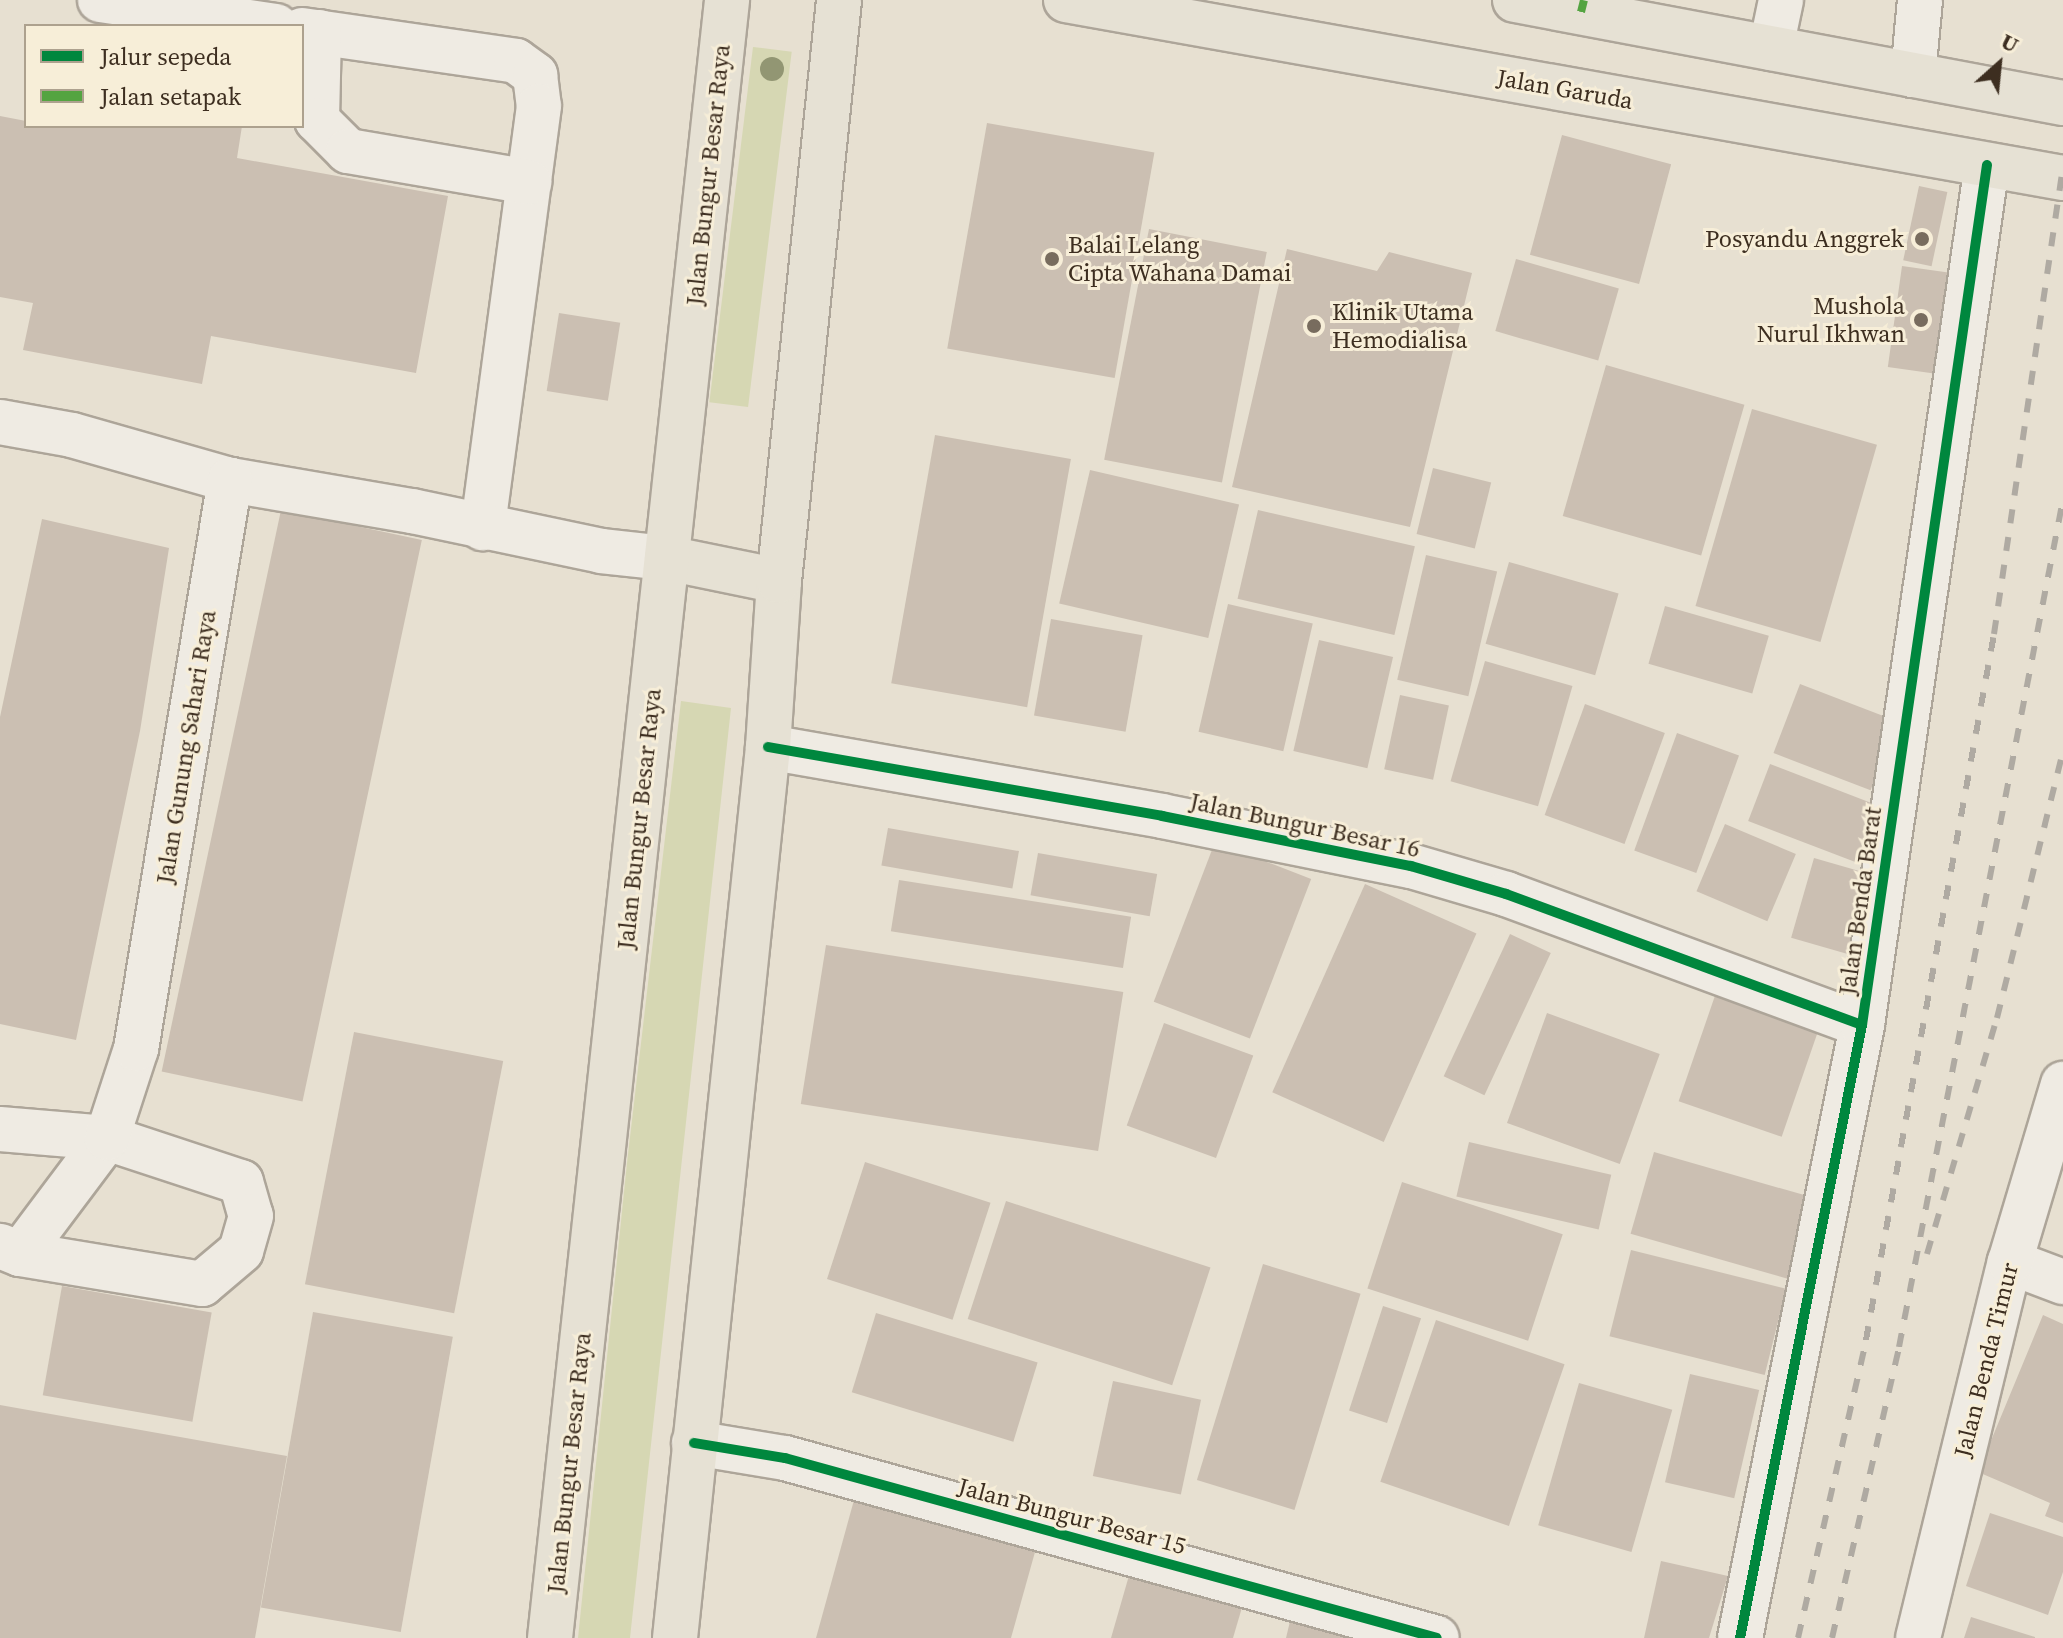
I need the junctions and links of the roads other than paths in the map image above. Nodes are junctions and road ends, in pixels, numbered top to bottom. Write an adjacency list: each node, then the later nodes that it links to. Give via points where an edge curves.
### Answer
1 (100, 0): 9 (street)
2 (727, 0): 20 (main road, Jalan Bungur Besar Raya)
3 (839, 0): 21 (main road)
4 (1066, 0): 14 (main road, Jalan Garuda)
5 (1515, 0): 8 (main road)
6 (1781, 0): 11 (street)
7 (1920, 0): 12 (street)
8 (1582, 6): 11 (main road)
9 (262, 24)
10 (310, 31): 16 (street, via 317,120 348,151); 16 (street, via 516,61 535,75 539,106)
11 (1771, 48): 12 (main road)
12 (1913, 75): 13 (main road)
13 (2063, 103)
14 (1987, 165): 15 (main road, Jalan Garuda); 23 (street, Jalan Benda Barat)
15 (2063, 178)
16 (529, 182): 19 (street)
17 (0, 422): 18 (street, via 72,435)
18 (230, 480): 19 (street); 26 (street, Jalan Gunung Sahari Raya, via 136,1049)
19 (483, 528): 20 (street)
20 (667, 558): 21 (main road); 31 (main road, Jalan Bungur Besar Raya)
21 (779, 581): 22 (main road)
22 (768, 747): 23 (street, Jalan Bungur Besar 16, via 1411,866 1506,894); 30 (main road)
23 (1862, 1025): 34 (street, Jalan Benda Barat)
24 (2063, 1084): 28 (street, Jalan Benda Timur)
25 (0, 1129): 26 (street)
26 (107, 1138): 27 (street, Jalan Gunung Sahari Raya); 27 (street, via 241,1182 251,1216 241,1251 202,1284)
27 (10, 1250)
28 (2010, 1262): 29 (street); 35 (street, Jalan Benda Timur)
29 (2063, 1282)
30 (694, 1443): 32 (main road); 33 (street, Jalan Bungur Besar 15, via 785,1458)
31 (550, 1638)
32 (675, 1638)
33 (1437, 1638)
34 (1740, 1638)
35 (1918, 1638)

